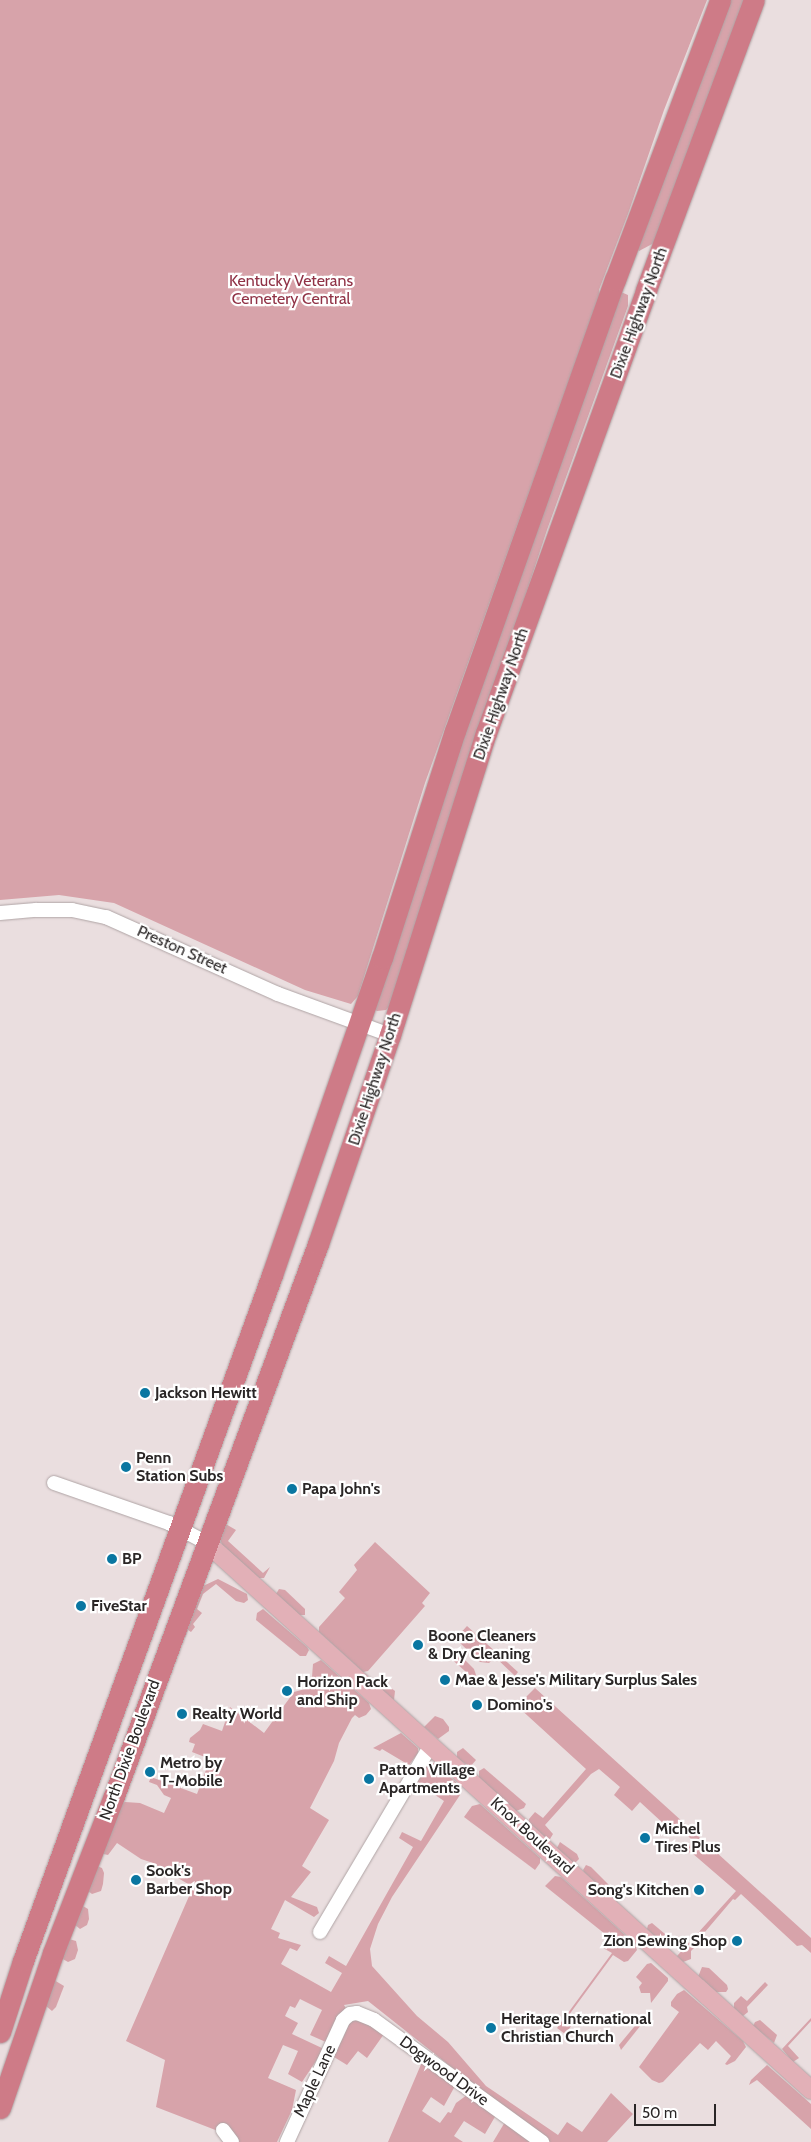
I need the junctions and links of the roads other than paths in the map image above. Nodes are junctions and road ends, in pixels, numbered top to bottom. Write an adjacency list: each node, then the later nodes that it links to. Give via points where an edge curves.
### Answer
1 (720, 0): 4 (highway, Dixie Highway North, via 615,280 464,703 382,958)
2 (754, 0): 5 (highway, Dixie Highway North, via 486,732)
3 (0, 913): 4 (street, Preston Street, via 72,910 106,916 273,992)
4 (357, 1024): 5 (street, Preston Street); 6 (highway, Dixie Highway North)
5 (390, 1035): 7 (highway, Dixie Highway North, via 318,1244)
6 (235, 1381): 9 (highway, North Dixie Boulevard)
7 (262, 1393): 10 (highway, North Dixie Boulevard)
8 (54, 1483): 9 (street)
9 (182, 1528): 10 (street); 14 (highway, North Dixie Boulevard)
10 (207, 1543): 11 (main road, Knox Boulevard); 16 (highway, North Dixie Boulevard, via 53,1953)
11 (431, 1745): 12 (street); 15 (main road, Knox Boulevard)
12 (320, 1932)
13 (343, 2020): 19 (street, Maple Lane); 20 (street, Dogwood Drive, via 357,2013 374,2020)
14 (0, 2032)
15 (811, 2090)
16 (0, 2108)
17 (223, 2130): 18 (street)
18 (232, 2142)
19 (287, 2142)
20 (542, 2142)

